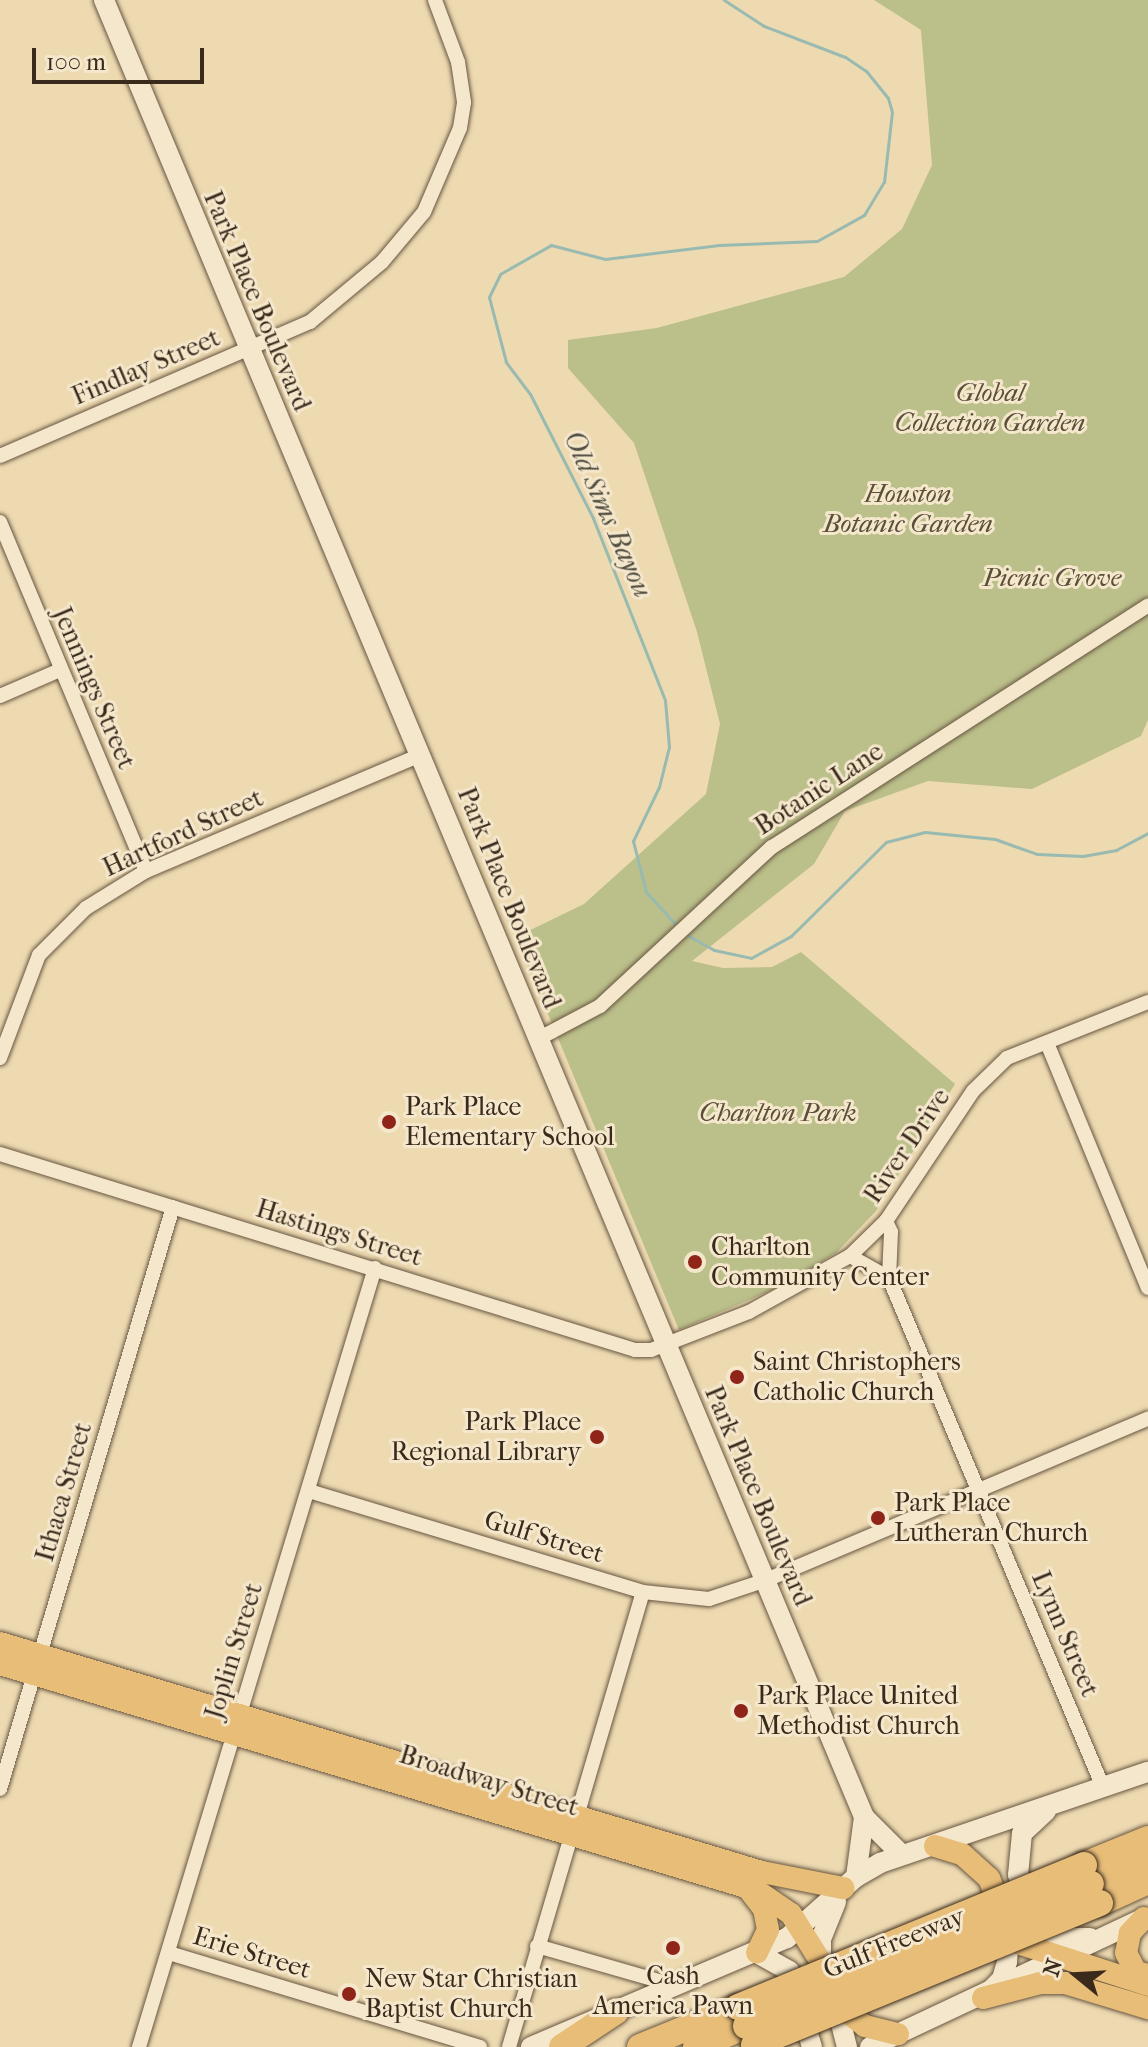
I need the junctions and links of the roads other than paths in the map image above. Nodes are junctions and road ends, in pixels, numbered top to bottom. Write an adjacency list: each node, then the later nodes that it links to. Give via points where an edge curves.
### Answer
1 (104, 0): 3 (street, Park Place Boulevard)
2 (435, 0): 3 (street, Findlay Street, via 458,62 464,102 453,155 424,212 382,262 344,296 310,322)
3 (249, 349): 4 (street, Findlay Street); 9 (street, Park Place Boulevard)
4 (0, 456)
5 (0, 522): 7 (street, Jennings Street)
6 (1148, 606): 12 (street, Botanic Lane, via 790,834 744,870 614,993 579,1021)
7 (60, 670): 8 (street); 10 (street, Jennings Street)
8 (0, 696)
9 (421, 755): 10 (street, Hartford Street); 12 (street, Park Place Boulevard)
10 (146, 871): 14 (street, Hartford Street, via 86,908 39,955)
11 (1148, 1002): 13 (street, River Drive)
12 (538, 1039): 22 (street, Park Place Boulevard)
13 (1047, 1043): 17 (street, River Drive, via 1007,1058 973,1091); 21 (street)
14 (0, 1058)
15 (0, 1154): 16 (street, Hastings Street)
16 (173, 1207): 19 (street, Hastings Street); 30 (street, Ithaca Street)
17 (886, 1221): 18 (street, River Drive); 20 (street, Lynn Street, via 891,1232)
18 (850, 1256): 20 (street); 22 (street, River Drive, via 749,1312)
19 (375, 1268): 22 (street, Hastings Street, via 635,1350); 25 (street, Joplin Street)
20 (889, 1278): 24 (street, Lynn Street)
21 (1148, 1288)
22 (665, 1345): 26 (street, Park Place Boulevard)
23 (1148, 1419): 24 (street, Gulf Street)
24 (978, 1489): 26 (street, Gulf Street); 33 (street, Lynn Street)
25 (309, 1491): 27 (street, Gulf Street); 31 (street, Joplin Street)
26 (766, 1580): 27 (street, Gulf Street, via 709,1599); 36 (street, Park Place Boulevard)
27 (643, 1592): 37 (street)
28 (0, 1643): 30 (main road, Broadway Street)
29 (0, 1664): 30 (main road, Broadway Street)
30 (38, 1665): 31 (main road, Broadway Street); 34 (street, Ithaca Street)
31 (237, 1724): 37 (main road, Broadway Street); 51 (street, Joplin Street)
32 (1148, 1772): 33 (street)
33 (1103, 1787): 35 (street)
34 (0, 1789)
35 (1055, 1804): 39 (street); 49 (street, via 1022,1833 1018,1875 1056,1938)
36 (864, 1817): 40 (street, Park Place Boulevard); 43 (street)
37 (572, 1825): 43 (main road, Broadway Street, via 762,1872); 44 (main road, Broadway Street); 50 (street)
38 (1148, 1839): 45 (highway, Gulf Freeway)
39 (935, 1846): 40 (street); 48 (main road, via 962,1854 989,1878)
40 (901, 1854): 43 (street)
41 (1148, 1859): 45 (highway, Gulf Freeway)
42 (1148, 1881): 45 (highway, Gulf Freeway)
43 (849, 1882): 47 (street); 54 (street, via 826,1921)
44 (735, 1883): 47 (main road, Broadway Street, via 768,1896); 52 (main road, via 752,1892 764,1909 768,1930)
45 (1091, 1884): 62 (highway, Gulf Freeway, bridge)
46 (1146, 1917): 49 (street); 55 (main road, via 1130,1933 1126,1953 1136,1972)
47 (800, 1928): 52 (street); 54 (main road, Broadway Street)
48 (1009, 1931): 53 (main road, via 1034,1952); 58 (street, via 1002,1979)
49 (1102, 1937): 53 (street)
50 (537, 1946): 56 (street); 67 (street)
51 (169, 1953): 64 (street, Erie Street); 65 (street, Joplin Street)
52 (757, 1953): 56 (street); 72 (street, via 789,1971)
53 (1058, 1960): 57 (main road); 58 (street)
54 (821, 1962): 59 (main road, Broadway Street)
55 (1148, 1975)
56 (673, 1985): 61 (street)
57 (1148, 1985)
58 (983, 1998): 60 (main road, via 1040,1983 1065,1983); 63 (street)
59 (836, 2004): 63 (main road); 73 (street)
60 (1148, 2008)
61 (615, 2012): 68 (street); 69 (highway)
62 (747, 2031): 70 (highway, Gulf Freeway); 71 (highway, Gulf Freeway)
63 (892, 2040): 74 (street)
64 (461, 2045): 66 (street, Erie Street)
65 (139, 2047)
66 (480, 2047)
67 (509, 2047)
68 (531, 2047)
69 (562, 2047)
70 (640, 2047)
71 (696, 2047)
72 (812, 2047)
73 (847, 2047)
74 (870, 2047)

